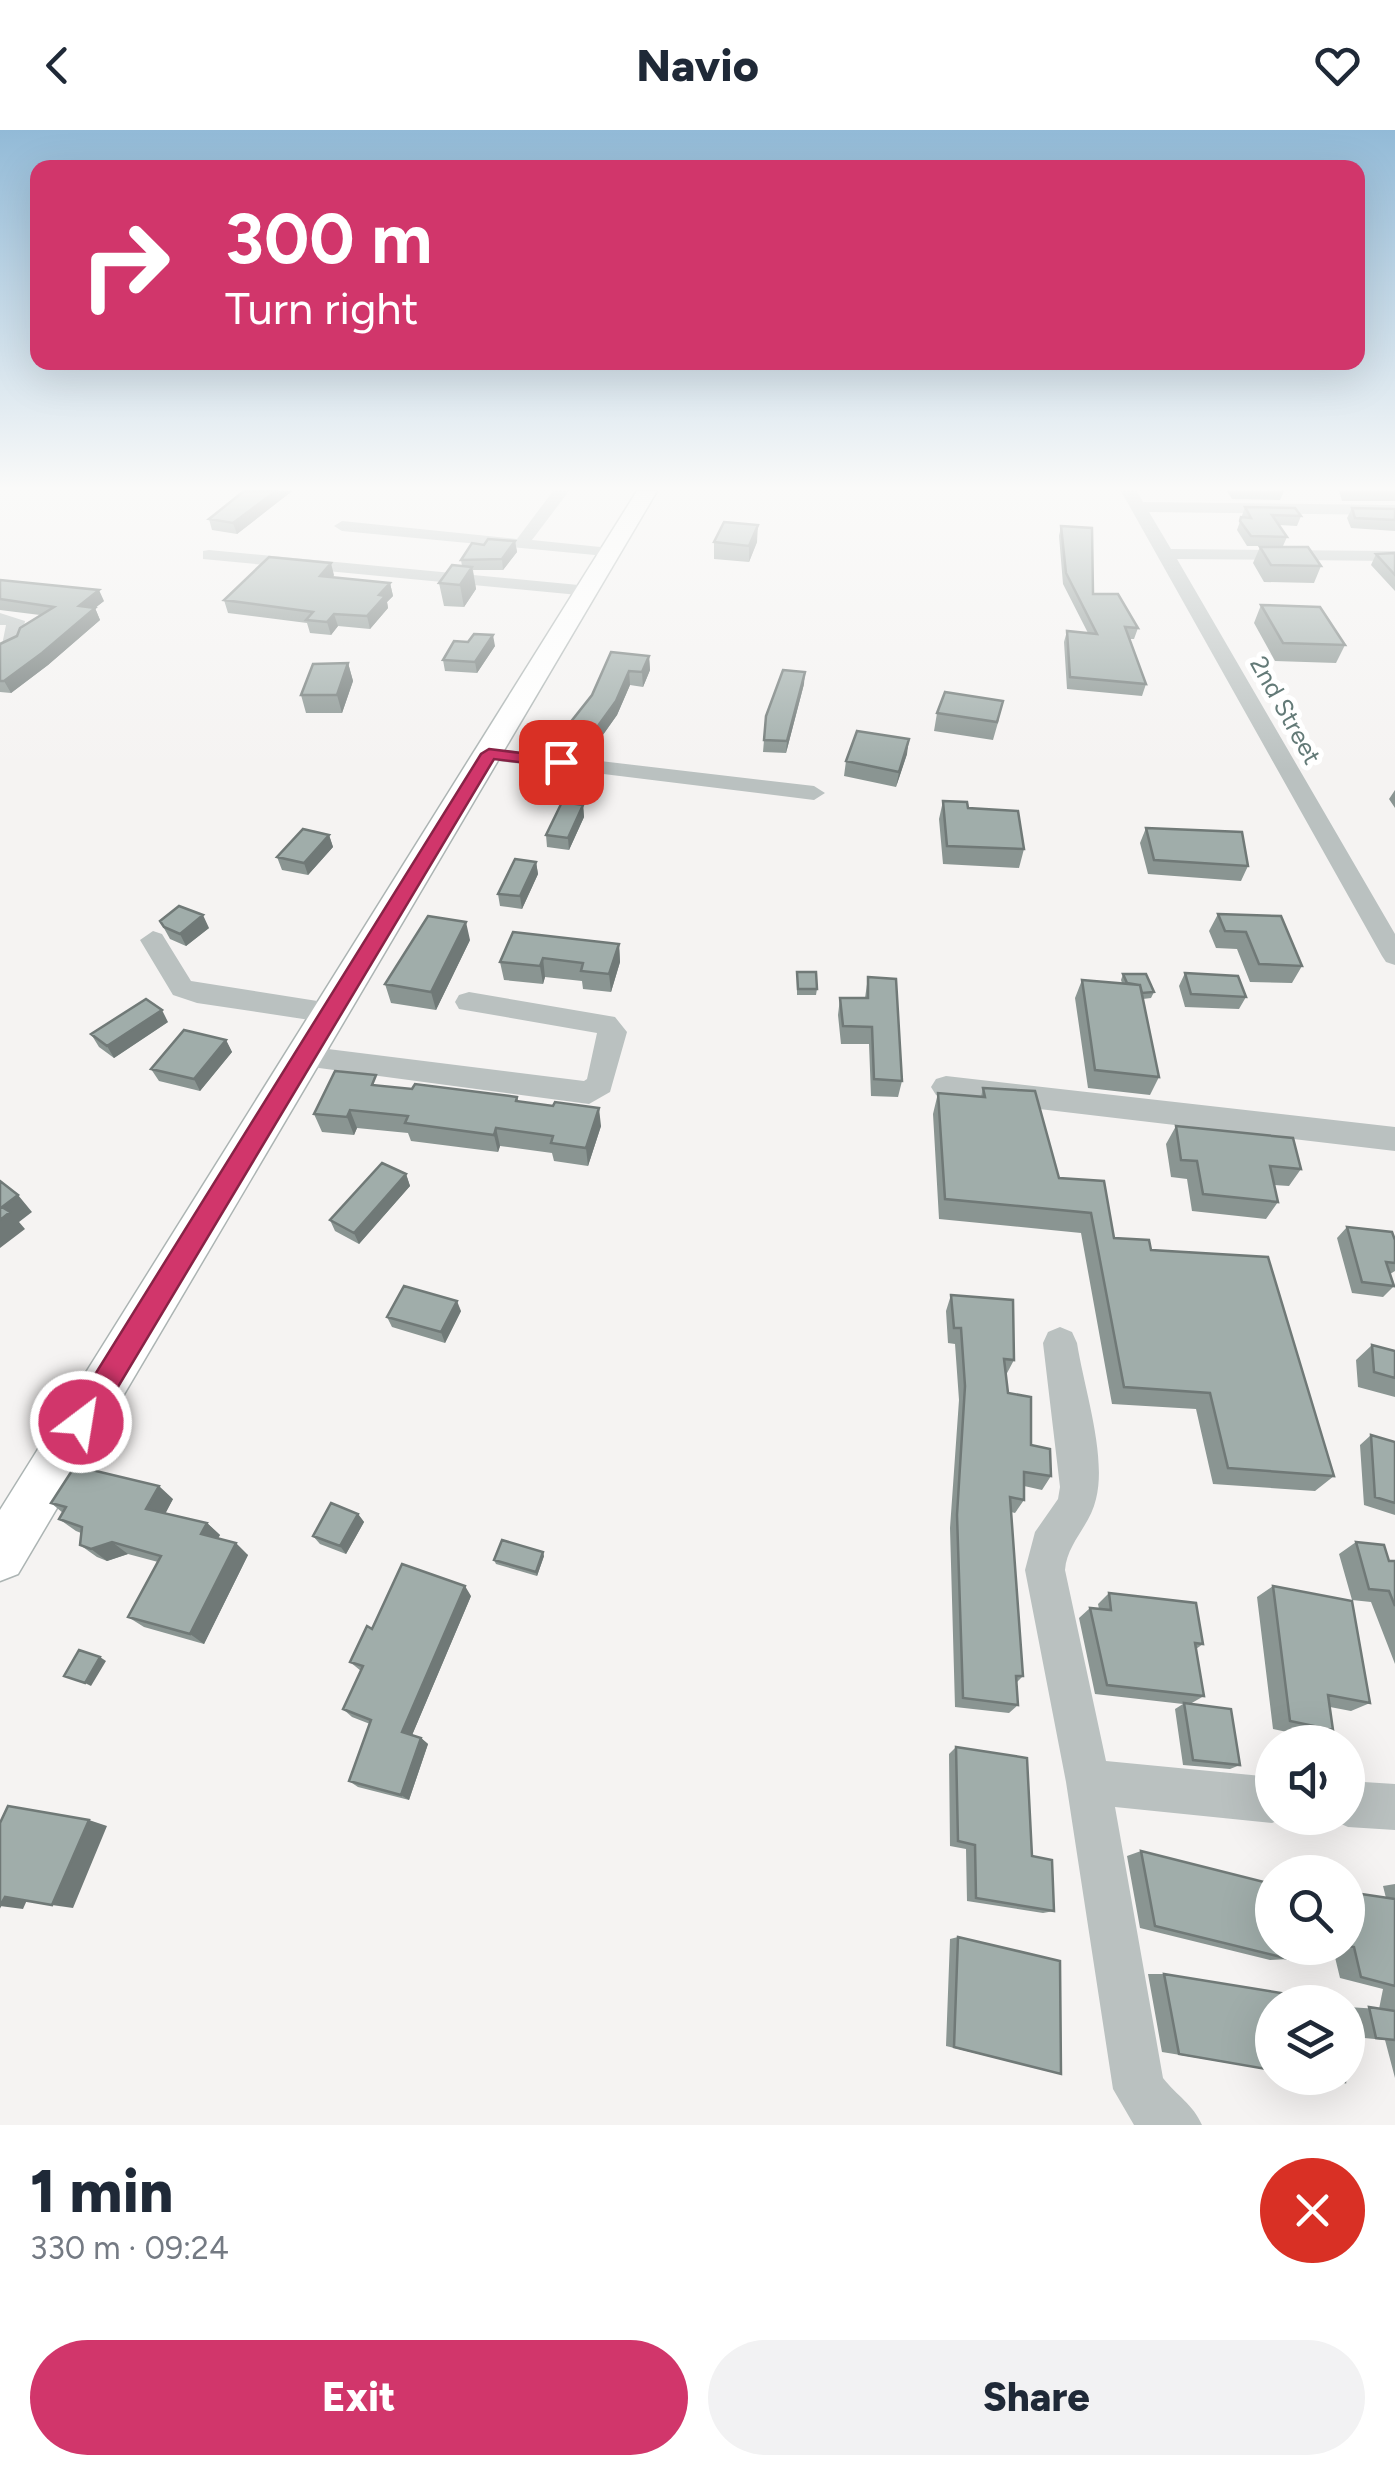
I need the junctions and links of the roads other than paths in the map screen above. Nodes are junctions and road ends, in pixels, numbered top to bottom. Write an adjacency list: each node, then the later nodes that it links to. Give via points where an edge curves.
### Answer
1 (516, 584): 4 (street)
2 (593, 584): 4 (main road)
3 (1181, 584): 10 (street, 2nd Street)
4 (589, 591): 7 (main road)
5 (0, 619): 6 (street, via 16,621 14,640)
6 (0, 649)
7 (489, 754): 8 (street); 12 (main road)
8 (814, 793)
9 (153, 940): 12 (street, via 182,988)
10 (1395, 956)
11 (469, 1002): 13 (street, via 606,1024 613,1032 600,1084 589,1093)
12 (330, 1013): 13 (main road)
13 (304, 1056): 17 (main road)
14 (946, 1088): 15 (street)
15 (1395, 1139)
16 (1060, 1343): 18 (street, via 1079,1487 1046,1548 1046,1570)
17 (0, 1556)
18 (1088, 1782): 19 (street); 22 (street, via 1139,2089)
19 (1255, 1798)
20 (1365, 1805): 21 (street)
21 (1395, 1807)
22 (1176, 2125)

